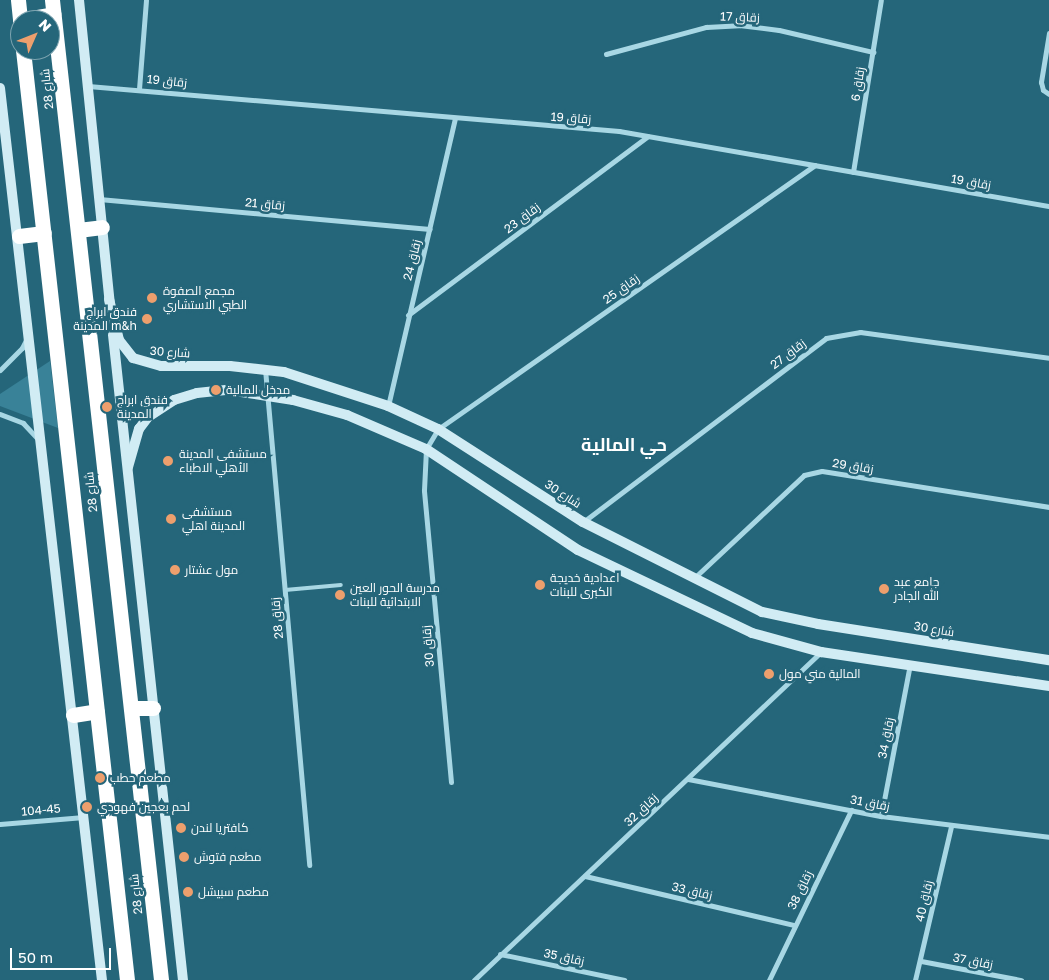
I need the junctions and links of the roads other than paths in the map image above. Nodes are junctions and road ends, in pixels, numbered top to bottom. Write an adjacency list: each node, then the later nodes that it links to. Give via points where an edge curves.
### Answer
1 (79, 0): 9 (main road)
2 (146, 0): 11 (street)
3 (882, 0): 6 (street, زقاق 6)
4 (53, 7): 21 (highway, شارع 28)
5 (1049, 32): 12 (street, via 1041,82 1043,90)
6 (873, 52): 7 (street, زقاق 17, via 779,30 739,25 706,27); 16 (street, زقاق 6)
7 (606, 54)
8 (24, 60): 22 (highway, شارع 28)
9 (86, 86): 11 (street, زقاق 19); 17 (main road)
10 (0, 88): 23 (main road)
11 (139, 89): 13 (street, زقاق 19)
12 (1049, 94)
13 (455, 119): 14 (street, زقاق 19); 20 (street, زقاق 24)
14 (648, 136): 15 (street, زقاق 19); 25 (street, زقاق 23)
15 (815, 165): 16 (street, زقاق 19); 33 (street, زقاق 25)
16 (853, 172): 18 (street, زقاق 19)
17 (99, 199): 19 (main road); 20 (street, زقاق 21)
18 (1049, 206)
19 (102, 227): 21 (highway); 24 (main road)
20 (430, 229): 25 (street, زقاق 24)
21 (78, 230): 46 (highway, شارع 28)
22 (44, 233): 23 (highway); 48 (highway, شارع 28)
23 (19, 236): 26 (main road)
24 (110, 299): 28 (main road, شارع 30, via 119,340 134,358 161,366); 36 (main road)
25 (408, 316): 31 (street, زقاق 24)
26 (30, 328): 29 (street, via 22,348); 34 (main road)
27 (1049, 358): 38 (street, زقاق 27, via 860,332 826,338)
28 (265, 369): 30 (street, زقاق 28); 31 (main road, شارع 30, via 319,381)
29 (0, 370)
30 (266, 394): 35 (main road, via 333,410); 36 (main road, via 213,390 174,400 148,417 139,429); 41 (street, زقاق 28)
31 (388, 406): 33 (main road, شارع 30)
32 (0, 414): 34 (street, via 23,423 34,432)
33 (438, 429): 35 (street); 38 (main road, شارع 30)
34 (42, 447): 49 (main road)
35 (426, 449): 42 (main road, via 578,550 752,633); 51 (street, زقاق 30, via 424,490)
36 (128, 467): 47 (main road)
37 (1049, 507): 39 (street, زقاق 29, via 822,471 804,475)
38 (583, 522): 39 (main road, شارع 30)
39 (692, 579): 43 (main road, شارع 30, via 762,612)
40 (341, 585): 41 (lane)
41 (285, 590): 58 (street, زقاق 28)
42 (821, 652): 44 (main road); 50 (street, زقاق 32)
43 (1049, 660)
44 (910, 664): 45 (main road); 53 (street, زقاق 34)
45 (1049, 686)
46 (130, 708): 47 (highway); 65 (highway, شارع 28)
47 (152, 708): 66 (main road)
48 (97, 711): 49 (highway); 64 (highway, شارع 28)
49 (72, 715): 54 (main road)
50 (688, 779): 52 (street, زقاق 31); 59 (street, زقاق 32)
51 (451, 782)
52 (851, 810): 53 (street, زقاق 31); 60 (street, زقاق 38)
53 (881, 816): 56 (street, زقاق 31)
54 (84, 817): 55 (street, 104-45); 63 (main road)
55 (0, 824)
56 (951, 826): 57 (street, زقاق 31); 62 (street, زقاق 40)
57 (1049, 837)
58 (309, 865)
59 (585, 876): 60 (street, زقاق 33); 61 (street, زقاق 32)
60 (794, 925): 69 (street, زقاق 38)
61 (500, 954): 67 (street, زقاق 32); 68 (street, زقاق 35)
62 (921, 961): 70 (street, زقاق 40); 71 (street, زقاق 37)
63 (102, 980)
64 (127, 980)
65 (161, 980)
66 (183, 980)
67 (474, 980)
68 (624, 980)
69 (769, 980)
70 (915, 980)
71 (1022, 980)

